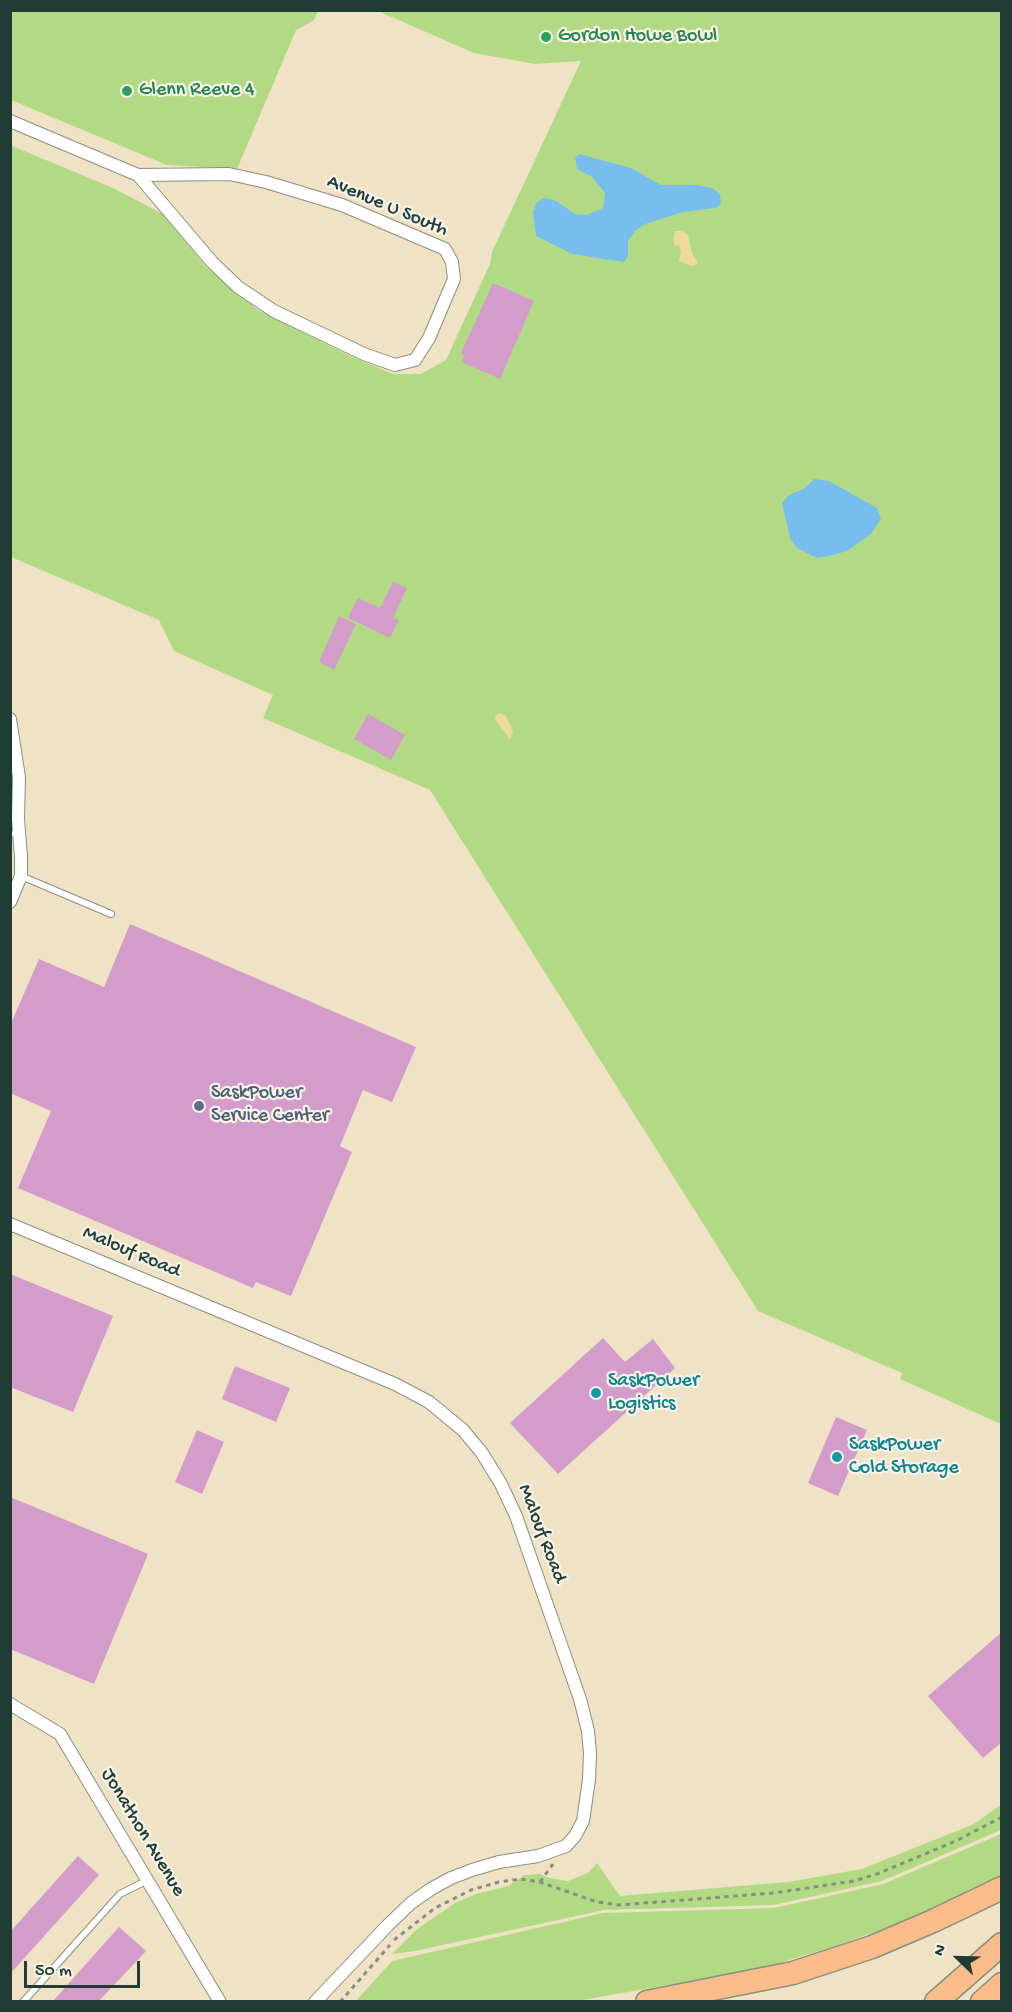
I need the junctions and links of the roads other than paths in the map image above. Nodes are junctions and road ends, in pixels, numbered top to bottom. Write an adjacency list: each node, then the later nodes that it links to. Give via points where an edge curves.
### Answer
1 (10, 121): 2 (street, Avenue U South)
2 (138, 175): 2 (street, Avenue U South, via 212,262 238,287 273,311 395,365 415,360 429,338 454,279 445,249 342,205 266,182 229,174)
3 (10, 719): 4 (street)
4 (13, 755): 5 (street, via 19,777)
5 (18, 819): 6 (street); 7 (street)
6 (11, 834)
7 (21, 876): 8 (street); 9 (lane)
8 (10, 902)
9 (111, 914)
10 (10, 1224): 18 (street, Malouf Road, via 395,1384 429,1402 463,1430 482,1453 516,1516 588,1731 589,1780 583,1821 566,1846 472,1870 431,1889 388,1925)
11 (10, 1704): 12 (street, Jonathon Avenue, via 60,1734)
12 (148, 1880): 16 (lane, via 120,1894); 17 (street, Jonathon Avenue)
13 (1002, 1888): 19 (highway, via 872,1947 793,1974)
14 (1002, 1944): 20 (highway)
15 (1002, 1984): 21 (highway)
16 (23, 2001)
17 (220, 2001)
18 (315, 2001)
19 (647, 2001)
20 (936, 2001)
21 (982, 2001)

